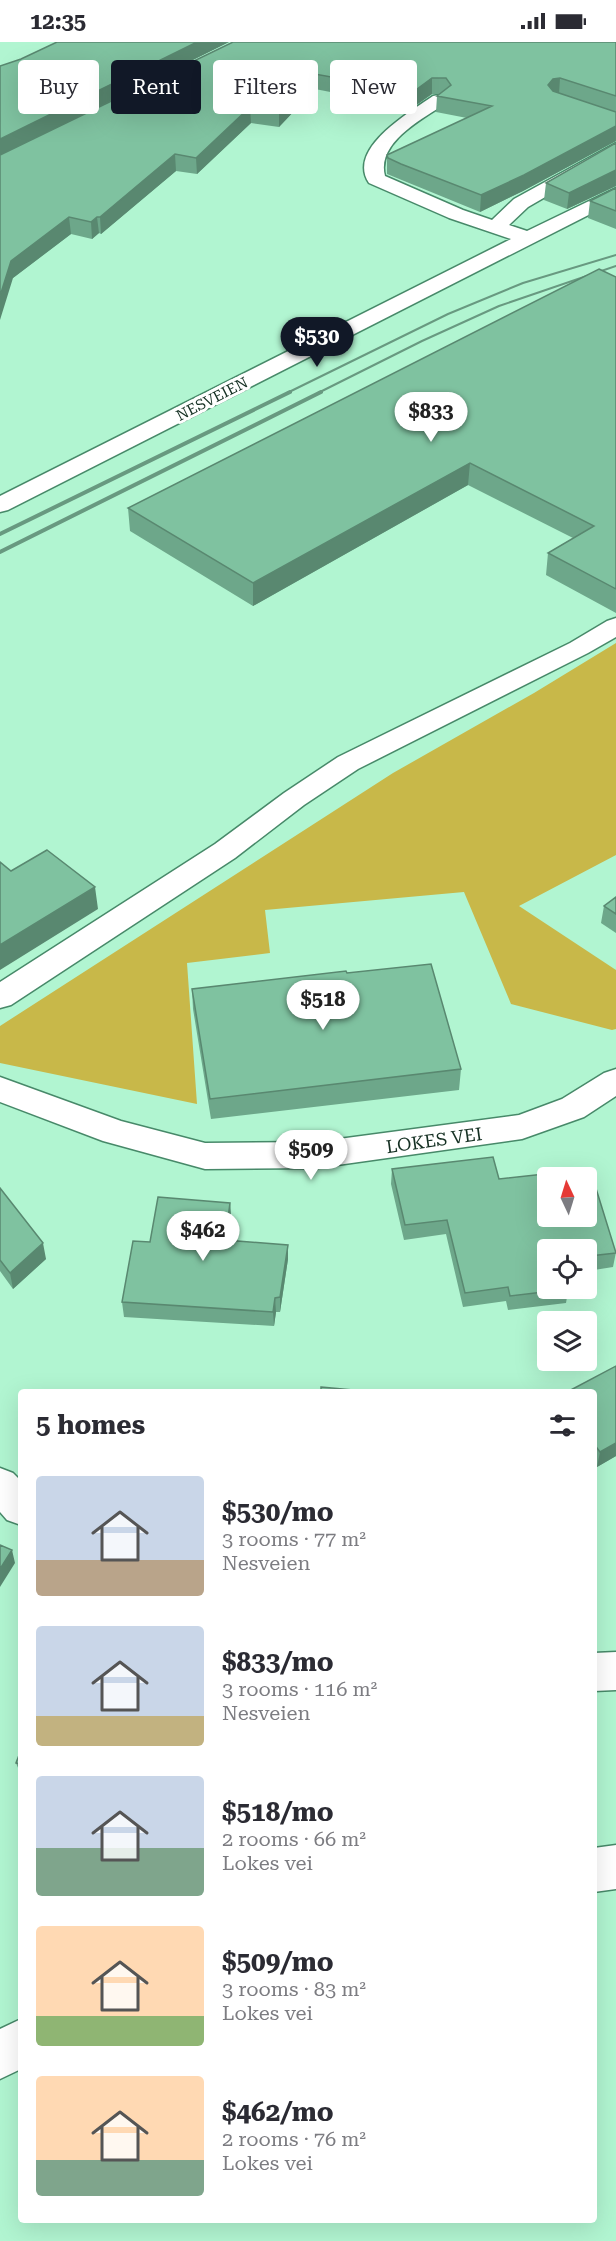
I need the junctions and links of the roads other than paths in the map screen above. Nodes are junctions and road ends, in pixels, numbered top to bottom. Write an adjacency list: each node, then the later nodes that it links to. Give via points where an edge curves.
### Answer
1 (439, 100): 4 (street, via 380,146 373,173 376,179)
2 (616, 148): 4 (street, via 521,202)
3 (616, 194): 5 (street, NESVEIEN)
4 (496, 227): 5 (street)
5 (527, 238): 6 (street, NESVEIEN)
6 (0, 505)
7 (616, 626): 8 (street, via 348,763 225,851)
8 (0, 997)
9 (616, 1081): 10 (street, LOKES VEI, via 573,1108 522,1127 316,1155 205,1156 115,1132)
10 (0, 1089)
11 (0, 1485): 12 (street)
12 (18, 1505)
13 (616, 1671): 14 (street)
14 (597, 1672)
15 (616, 1867): 16 (street)
16 (597, 1870)
17 (18, 2044): 18 (street)
18 (0, 2056)

